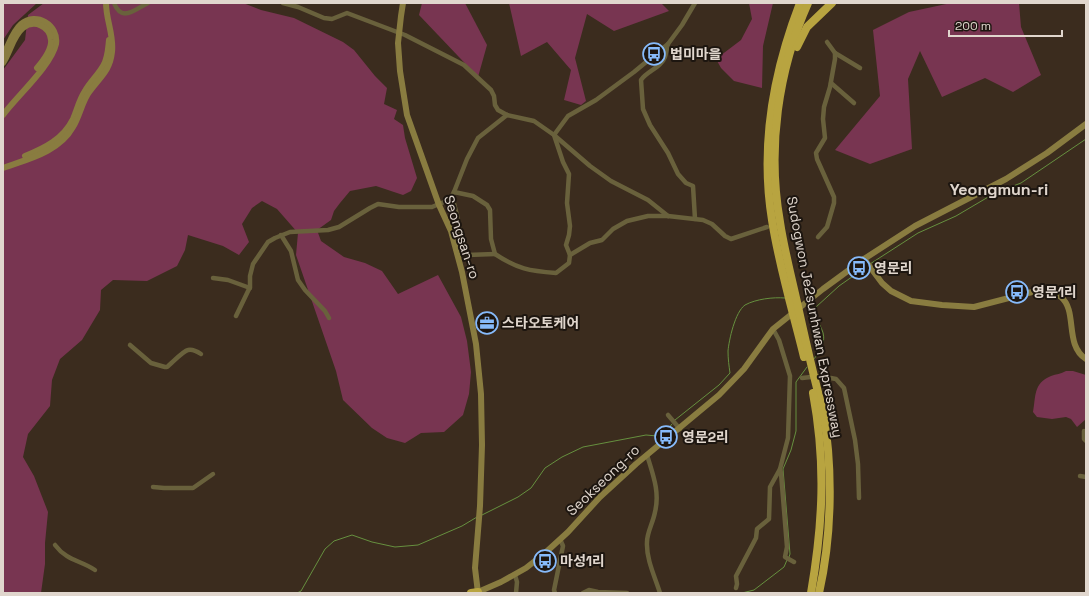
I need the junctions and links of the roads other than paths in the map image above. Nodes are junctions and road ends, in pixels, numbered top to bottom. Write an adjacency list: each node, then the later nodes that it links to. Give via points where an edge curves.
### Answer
1 (102, 3): 25 (street, via 109,40 108,54 104,65 85,90 73,119 58,139 48,146)
2 (106, 3): 26 (street, via 113,41 109,67 89,92 72,129 50,150)
3 (114, 3): 4 (street, via 117,10 129,14)
4 (148, 3)
5 (283, 3): 22 (street, via 324,18 332,19 347,12 428,46 464,65 490,90 498,110)
6 (404, 3): 28 (street, Seongsan-ro, via 398,43 407,115)
7 (695, 3): 12 (street)
8 (800, 3): 37 (highway, Sudogwon Je2sunhwan Expressway, via 777,73 768,138 770,203 776,241)
9 (808, 3): 16 (highway, Sudogwon Je2sunhwan Expressway)
10 (832, 3): 16 (highway, via 807,27)
11 (828, 42): 13 (street)
12 (668, 44): 24 (street, via 624,80 568,116); 30 (street, via 662,62 641,80 643,110 678,174 686,183 693,186)
13 (836, 53): 17 (street); 18 (street)
14 (3, 56): 21 (street, via 16,29 28,19 43,20 54,33 56,45 49,59)
15 (3, 63): 20 (street, via 25,27 37,24 48,31 52,41 47,53)
16 (786, 66): 37 (highway, Sudogwon Je2sunhwan Expressway, via 776,128 775,170)
17 (860, 68)
18 (831, 83): 19 (street); 33 (street, via 824,107 825,138 816,153 834,197 834,203 827,227)
19 (854, 103)
20 (3, 108)
21 (3, 115)
22 (507, 115): 24 (street, via 534,121); 27 (street, via 478,138)
23 (1086, 124): 36 (street, Seokseong-ro, via 1006,179 915,226)
24 (554, 135): 29 (street, via 611,182 648,200); 35 (street, via 569,174 567,203 570,226 566,245)
25 (3, 164)
26 (3, 168)
27 (453, 194): 28 (street); 34 (street, via 473,196 488,205); 34 (street, via 465,254)
28 (439, 204): 32 (street, via 432,207 399,207 378,204 339,227); 65 (street, Seongsan-ro, via 462,272 476,344 481,394 482,445 475,568)
29 (668, 216): 30 (street); 35 (street, via 648,216 627,221 613,228 602,240 590,243)
30 (695, 219): 31 (street, via 712,224 731,239)
31 (767, 227)
32 (281, 234): 39 (street, via 268,242 253,264); 41 (street, via 291,251 298,280)
33 (818, 236)
34 (495, 254): 35 (street, via 519,268 556,273 569,263)
35 (570, 254)
36 (865, 261): 42 (street, Seokseong-ro); 45 (street, via 882,283 910,301 974,307 1040,290 1051,292 1061,297 1068,307 1074,341 1081,356)
37 (785, 267): 47 (highway, Sudogwon Je2sunhwan Expressway)
38 (213, 278): 39 (street)
39 (250, 288): 40 (street)
40 (236, 316)
41 (329, 318)
42 (773, 328): 49 (street, Seokseong-ro, via 744,369 719,395); 53 (street, via 790,376 788,438)
43 (130, 344): 44 (street, via 152,363 165,367 187,350)
44 (201, 354)
45 (1086, 359)
46 (802, 378): 58 (street, via 836,378 844,388 855,440)
47 (816, 392): 71 (highway, Sudogwon Je2sunhwan Expressway, via 822,480 820,532); 72 (highway, Sudogwon Je2sunhwan Expressway, via 825,423 829,487 825,558)
48 (668, 416): 49 (street)
49 (678, 426): 52 (street, Seokseong-ro)
50 (1084, 431): 51 (street)
51 (1086, 441)
52 (647, 455): 59 (street, Seokseong-ro, via 600,497); 70 (street, via 657,496 647,543 650,563)
53 (780, 469): 61 (street, via 788,547 785,557); 64 (street, via 770,487 769,519 757,529 756,538 736,576)
54 (213, 474): 57 (street, via 193,488)
55 (1080, 476): 56 (street)
56 (1086, 477)
57 (153, 487)
58 (859, 498)
59 (560, 539): 63 (street, Seokseong-ro); 67 (street, via 563,546)
60 (55, 545): 62 (street, via 62,554)
61 (793, 561)
62 (95, 570)
63 (514, 575): 65 (street, Seokseong-ro); 66 (street, via 517,582)
64 (736, 588)
65 (476, 593)
66 (516, 593)
67 (555, 593)
68 (583, 593): 69 (street, via 589,590)
69 (627, 593)
70 (660, 593)
71 (812, 593)
72 (819, 593)

